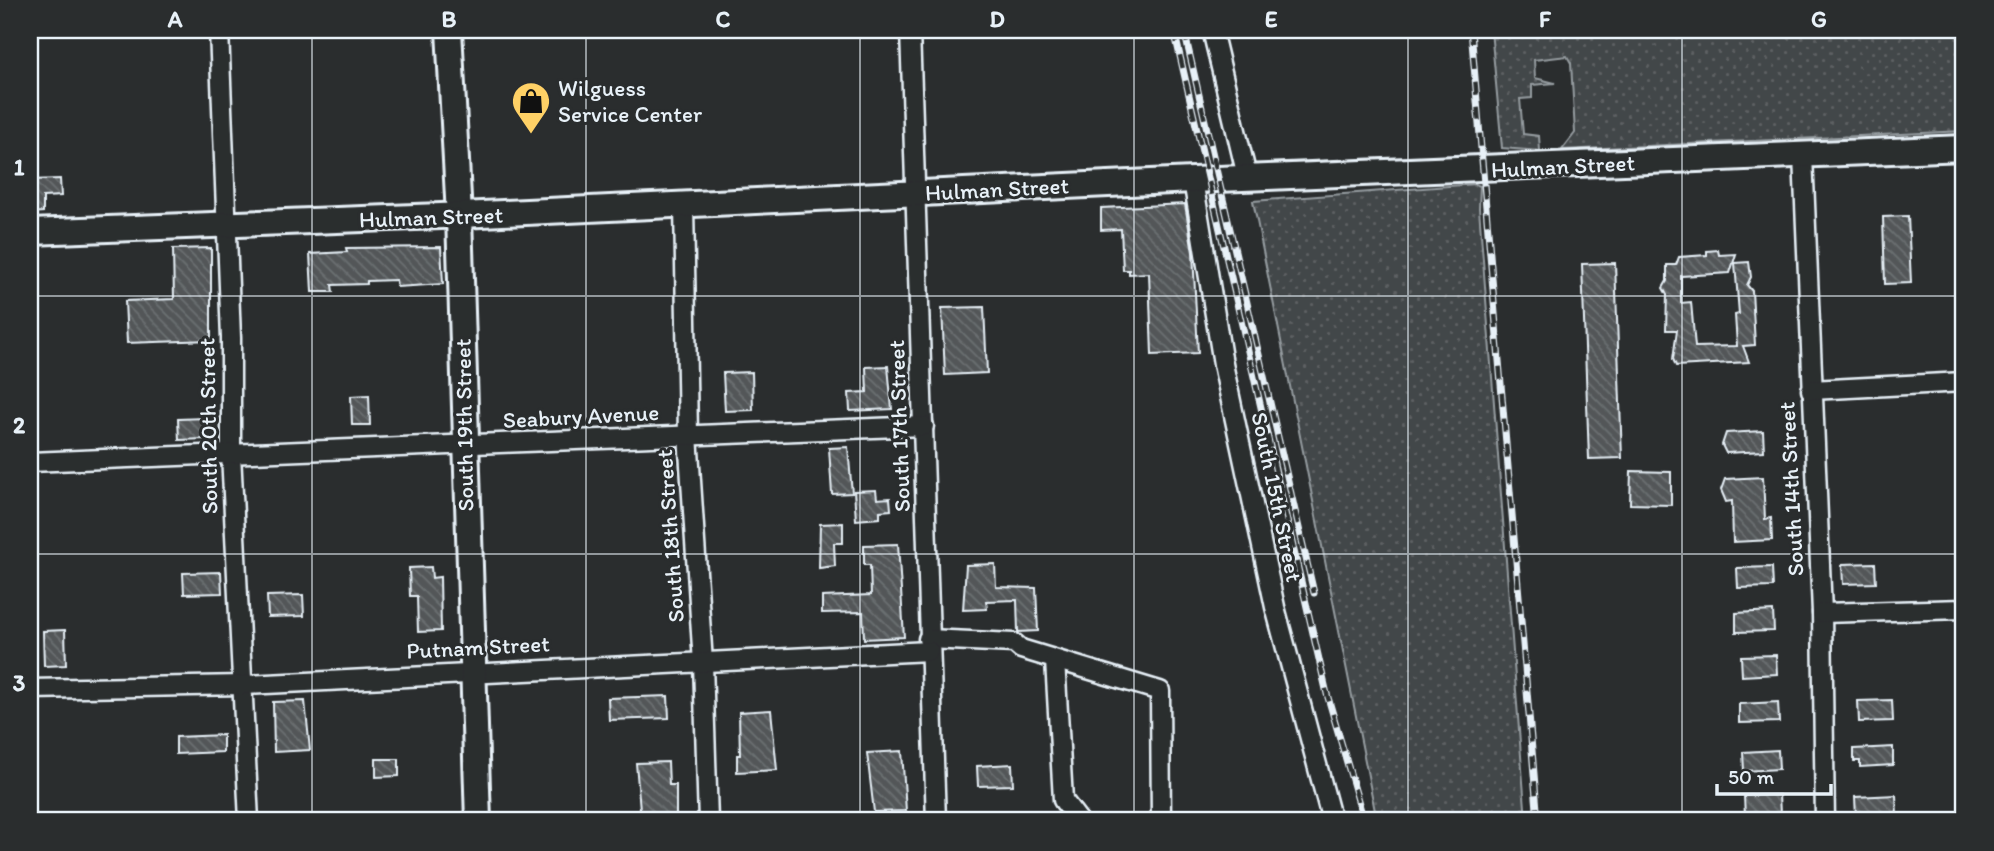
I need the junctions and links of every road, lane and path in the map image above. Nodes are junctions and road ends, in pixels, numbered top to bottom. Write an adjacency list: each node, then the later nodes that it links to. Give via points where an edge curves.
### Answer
1 (219, 30): 12 (street, South 20th Street)
2 (449, 30): 11 (street, South 19th Street)
3 (910, 30): 9 (street, South 17th Street)
4 (1212, 30): 7 (street)
5 (1964, 148): 6 (street, Hulman Street)
6 (1803, 155): 7 (street, Hulman Street); 15 (street, South 14th Street)
7 (1251, 178): 8 (street, Hulman Street)
8 (1193, 180): 9 (street, Hulman Street); 35 (street, South 15th Street, via 1223,364 1272,594)
9 (915, 193): 10 (street, Hulman Street); 16 (street, South 17th Street)
10 (684, 205): 11 (street, Hulman Street); 17 (street, South 18th Street)
11 (459, 216): 12 (street, Hulman Street); 18 (street, South 19th Street)
12 (227, 225): 13 (street, Hulman Street); 19 (street, South 20th Street)
13 (30, 232)
14 (1964, 382): 15 (street)
15 (1811, 390): 22 (street, South 14th Street)
16 (924, 426): 17 (street, Seabury Avenue); 23 (street, South 17th Street)
17 (688, 435): 18 (street, Seabury Avenue); 25 (street, South 18th Street)
18 (464, 446): 19 (street, Seabury Avenue); 26 (street, South 19th Street)
19 (231, 453): 20 (street, Seabury Avenue); 27 (street, South 20th Street)
20 (30, 462)
21 (1964, 609): 22 (street)
22 (1822, 613): 36 (street, South 14th Street)
23 (929, 645): 24 (street, Putnam Street, via 1014,643); 25 (street, Putnam Street); 32 (street, South 17th Street)
24 (1055, 660): 33 (street, via 1063,800); 34 (street, Putnam Street, via 1160,691)
25 (703, 663): 26 (street, Putnam Street); 31 (street, South 18th Street)
26 (471, 671): 27 (street, Putnam Street); 30 (street, South 19th Street)
27 (244, 685): 28 (street, Putnam Street); 29 (street, South 20th Street)
28 (30, 689)
29 (249, 821)
30 (478, 821)
31 (708, 821)
32 (936, 821)
33 (1079, 821)
34 (1161, 821)
35 (1332, 821)
36 (1825, 821)

